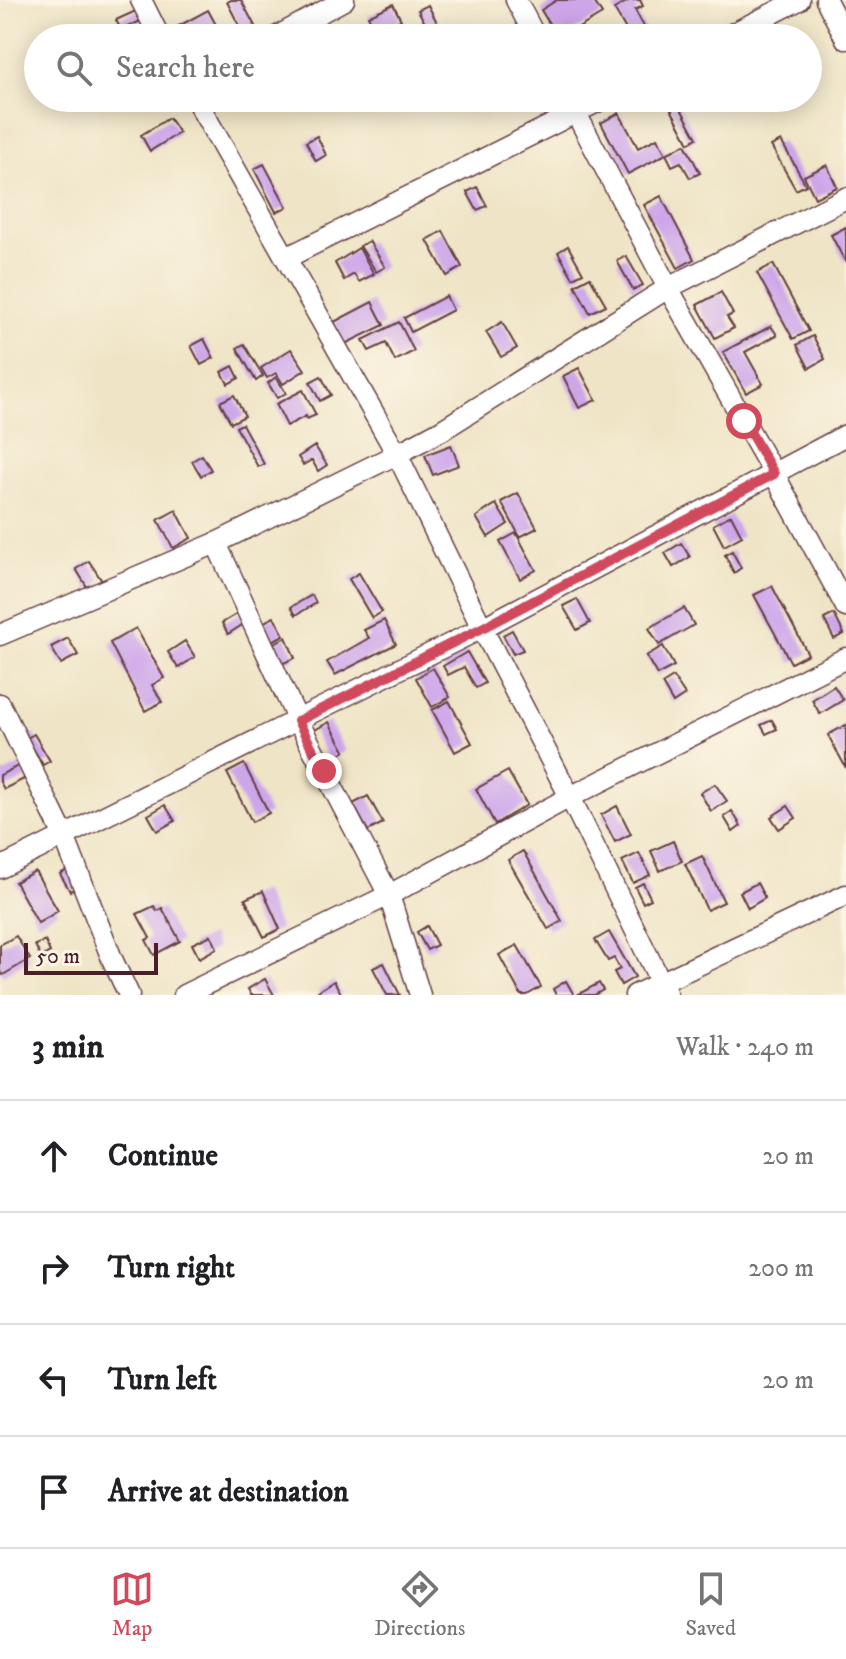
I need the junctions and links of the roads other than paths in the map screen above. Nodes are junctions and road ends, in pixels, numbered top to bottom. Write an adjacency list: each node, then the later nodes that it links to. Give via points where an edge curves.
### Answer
1 (141, 0): 6 (street)
2 (344, 0): 7 (street)
3 (516, 0): 8 (street)
4 (799, 0): 9 (street)
5 (826, 0): 10 (street)
6 (153, 24)
7 (300, 24)
8 (529, 24)
9 (752, 24)
10 (846, 39)
11 (203, 112): 15 (street)
12 (559, 112): 15 (street)
13 (576, 112): 16 (street)
14 (846, 198): 16 (street)
15 (286, 258): 18 (street)
16 (668, 288): 18 (street); 19 (street)
17 (846, 435): 19 (street)
18 (397, 454): 20 (street); 22 (street)
19 (774, 474): 21 (street); 22 (street)
20 (216, 543): 23 (street); 26 (street)
21 (846, 607)
22 (482, 628): 26 (street); 27 (street)
23 (0, 635)
24 (846, 658): 27 (street)
25 (0, 704): 28 (street)
26 (298, 721): 28 (street); 30 (street)
27 (570, 797): 30 (street); 32 (street)
28 (64, 836): 29 (street); 33 (street)
29 (0, 868)
30 (389, 895): 34 (street); 35 (street)
31 (846, 895): 32 (street)
32 (665, 989): 36 (street)
33 (129, 995)
34 (184, 995)
35 (420, 995)
36 (635, 995)

